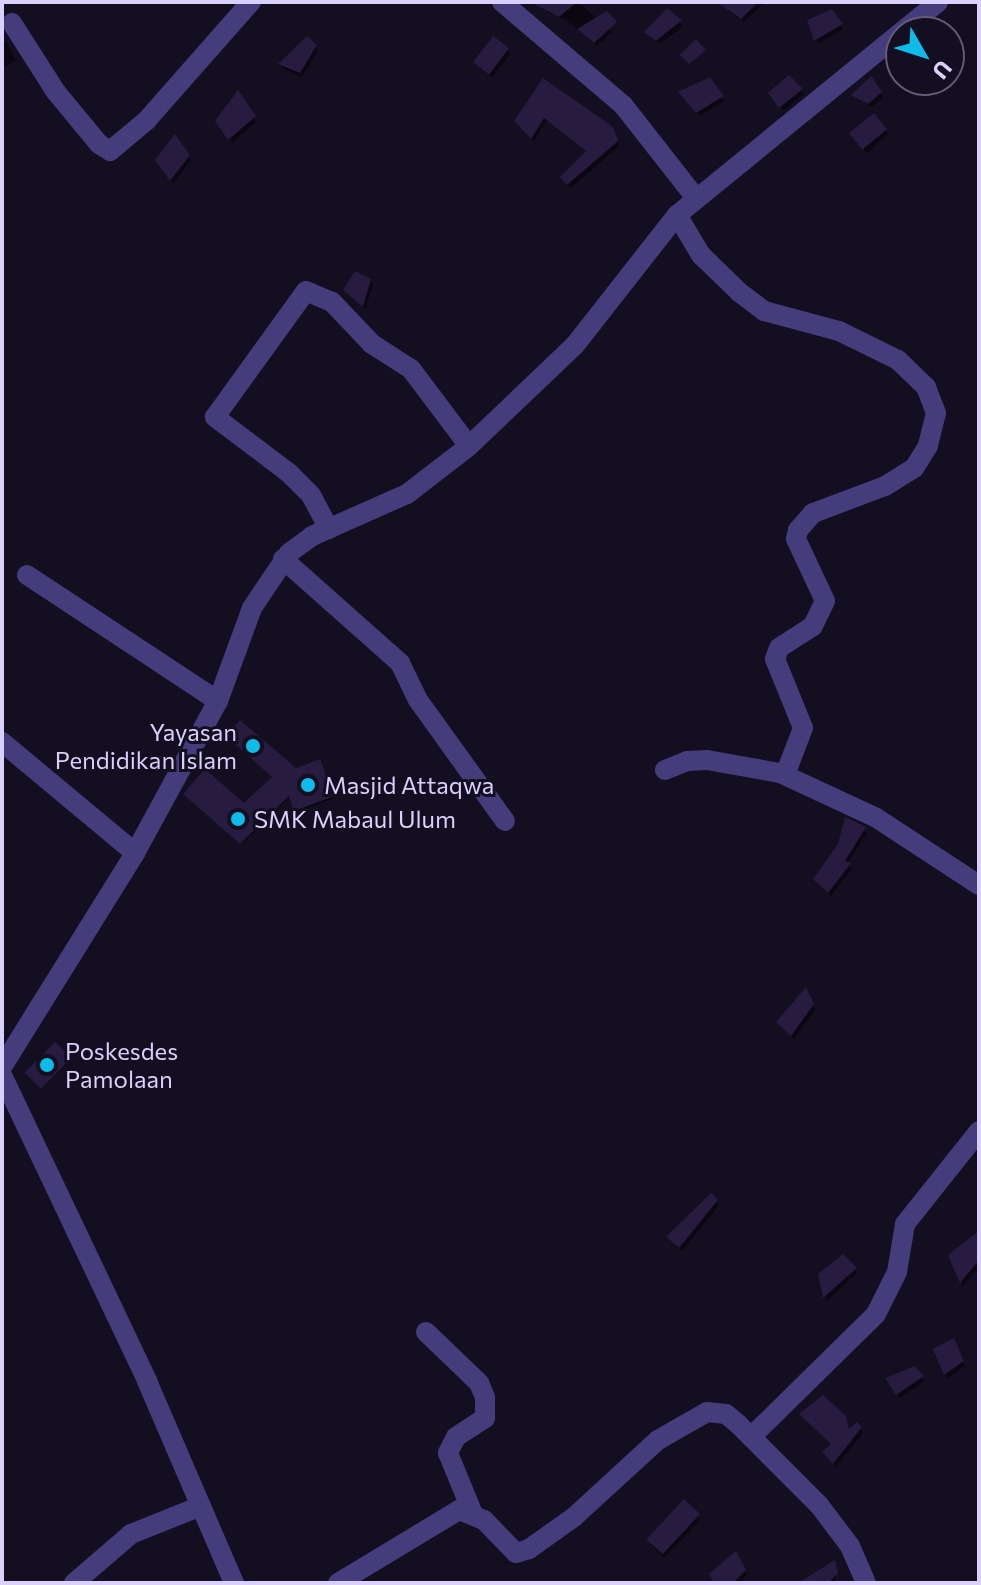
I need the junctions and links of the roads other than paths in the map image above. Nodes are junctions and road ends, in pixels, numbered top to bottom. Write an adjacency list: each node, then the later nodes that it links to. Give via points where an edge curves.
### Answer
1 (251, 2): 4 (street, via 146,121 110,151 49,83)
2 (502, 2): 5 (street, via 623,105)
3 (938, 2): 5 (street)
4 (12, 23)
5 (696, 198): 6 (street)
6 (677, 215): 7 (street, via 575,345); 14 (street, via 701,255 739,292 764,311 839,331 898,360 926,387 936,413 928,446 914,468 885,486 813,513 798,530 796,539 825,601 813,626 779,648 775,659 803,728)
7 (469, 446): 8 (street, via 407,494); 8 (street, via 411,369 372,344 332,302 306,291 215,417 289,473 311,495)
8 (329, 529): 9 (street)
9 (283, 559): 11 (street, via 252,608); 15 (street, via 400,663 418,700)
10 (27, 575): 11 (street)
11 (218, 701): 16 (street)
12 (2, 742): 16 (street)
13 (665, 770): 14 (street, via 707,760)
14 (785, 775): 17 (street, via 875,817)
15 (505, 821)
16 (135, 853): 18 (street)
17 (979, 885)
18 (2, 1067)
19 (2, 1075): 23 (street)
20 (979, 1131): 22 (street, via 905,1224 897,1272 876,1314)
21 (426, 1332): 24 (street, via 479,1383 485,1397 485,1418 456,1437 448,1453)
22 (751, 1437): 24 (street, via 726,1414 707,1412 683,1421 574,1517 516,1553); 28 (street, via 819,1505 850,1546)
23 (201, 1506): 25 (street, via 131,1534); 26 (street)
24 (473, 1514): 27 (street, via 459,1510 438,1518)
25 (74, 1583)
26 (234, 1583)
27 (338, 1583)
28 (866, 1583)

